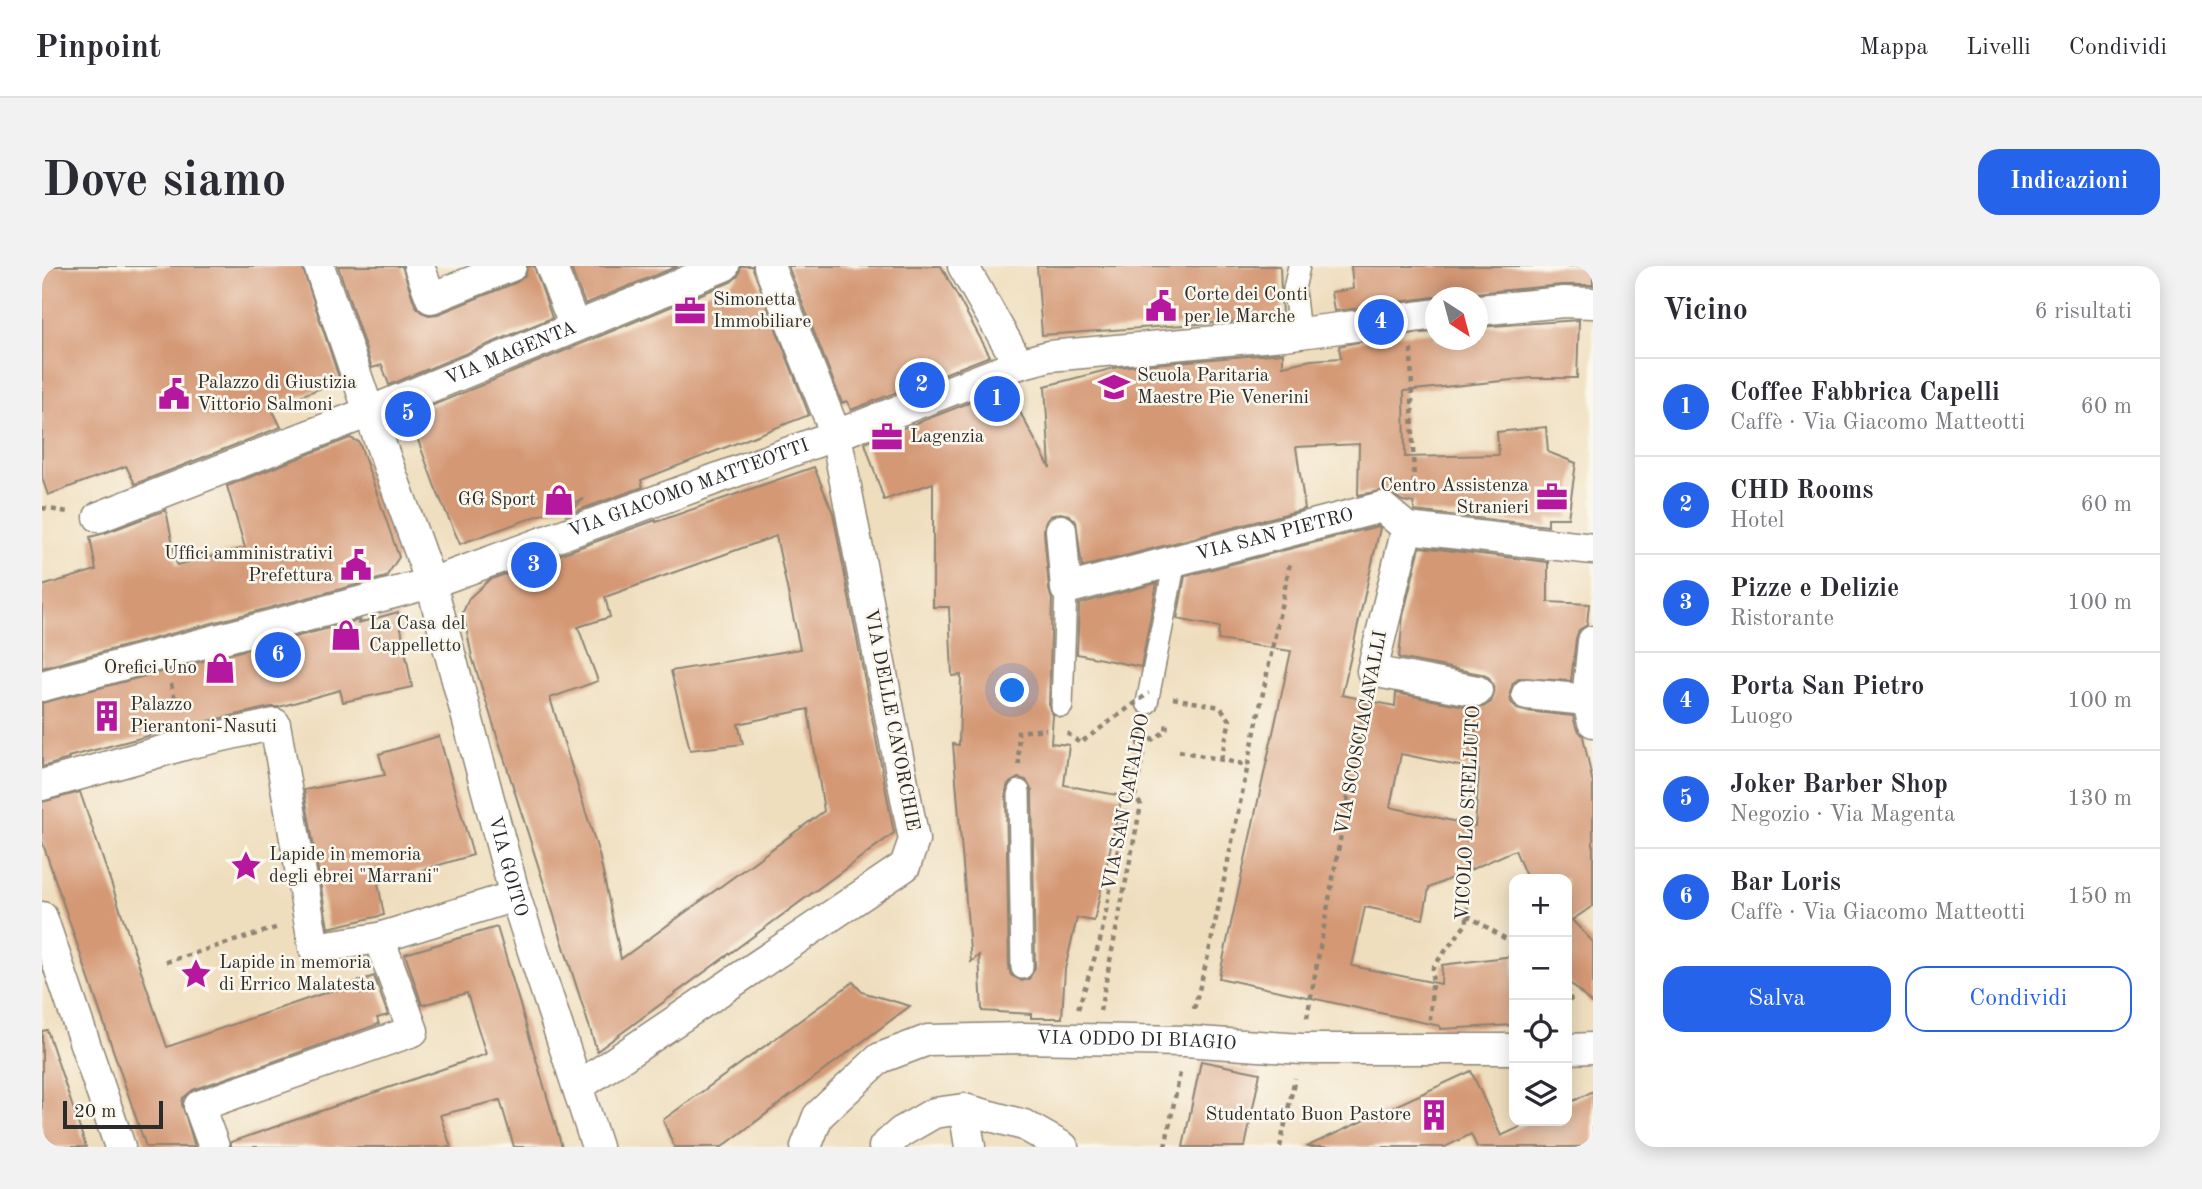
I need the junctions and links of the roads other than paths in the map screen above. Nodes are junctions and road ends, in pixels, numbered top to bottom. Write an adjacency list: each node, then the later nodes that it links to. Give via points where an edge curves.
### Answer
1 (319, 266): 15 (street, VIA GOITO)
2 (419, 266): 3 (street, via 431,298)
3 (511, 266)
4 (551, 266): 12 (street)
5 (724, 266): 12 (street, VIA MAGENTA)
6 (769, 266): 16 (street, VIA DELLE CAVORCHIE)
7 (963, 266): 14 (street)
8 (1299, 266): 13 (street, via 1294,289)
9 (1593, 303): 10 (street)
10 (1488, 309)
11 (1363, 325): 13 (street, VIA GIACOMO MATTEOTTI)
12 (575, 327): 15 (street, VIA MAGENTA)
13 (1299, 333): 14 (street, VIA GIACOMO MATTEOTTI, via 1049,356)
14 (1019, 364): 16 (street, VIA GIACOMO MATTEOTTI)
15 (369, 412): 17 (street, VIA MAGENTA); 22 (street, VIA GOITO)
16 (836, 435): 22 (street, VIA GIACOMO MATTEOTTI); 41 (street, VIA DELLE CAVORCHIE, via 914,840 905,866)
17 (99, 517)
18 (1407, 528): 20 (street); 21 (street, VIA SAN PIETRO, via 1382,507); 25 (street, VIA SCOSCIACAVALLI)
19 (1060, 530): 23 (street)
20 (1593, 549)
21 (1175, 561): 23 (street, VIA SAN PIETRO); 29 (street, VIA SAN CATALDO)
22 (431, 583): 26 (street, VIA GIACOMO MATTEOTTI); 34 (street, VIA GOITO)
23 (1066, 589): 30 (street)
24 (1593, 641): 31 (street)
25 (1372, 671): 27 (street, VICOLO LO STELLUTO)
26 (42, 686)
27 (1477, 691)
28 (1527, 694): 31 (street)
29 (1148, 698)
30 (1062, 706)
31 (1590, 711)
32 (42, 785): 36 (street, via 275,724 314,948)
33 (1019, 791): 37 (street)
34 (515, 897): 36 (street); 41 (street, VIA GOITO)
35 (42, 917): 43 (street)
36 (379, 938): 44 (street, via 413,1031 199,1105)
37 (1022, 968)
38 (1593, 1048): 40 (street)
39 (1509, 1049): 46 (street, VIA ODDO DI BIAGIO, via 928,1040 880,1058 818,1116)
40 (1572, 1049)
41 (579, 1086): 45 (street, VIA GOITO)
42 (964, 1110): 47 (street, via 934,1113); 48 (street); 49 (street, via 1024,1125)
43 (120, 1147)
44 (214, 1147)
45 (597, 1147)
46 (806, 1147)
47 (884, 1147)
48 (970, 1147)
49 (1063, 1147)

